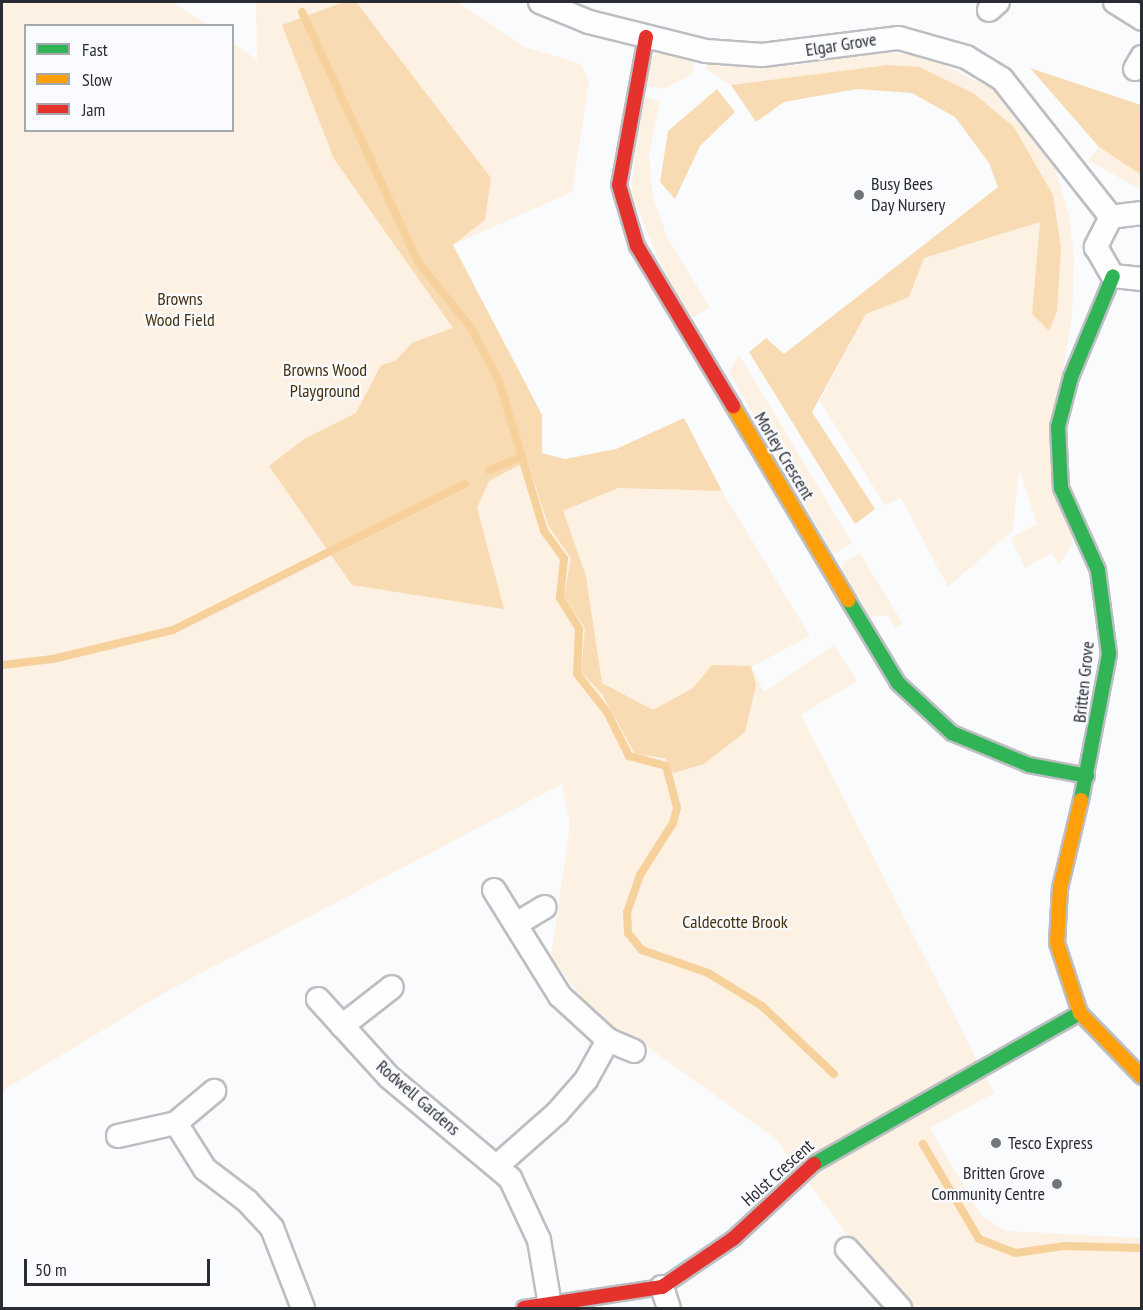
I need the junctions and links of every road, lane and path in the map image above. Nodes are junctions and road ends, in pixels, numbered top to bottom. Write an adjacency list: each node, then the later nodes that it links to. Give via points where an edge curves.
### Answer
1 (540, 2): 4 (street, Elgar Grove)
2 (1115, 2): 3 (street)
3 (1142, 20)
4 (646, 37): 6 (street, Elgar Grove, via 706,51 762,55 899,38 966,57 1002,80); 9 (street, Morley Crescent, via 619,184 636,246 898,683 952,733 1029,765)
5 (1142, 213): 6 (street)
6 (1111, 217): 7 (street, via 1096,247)
7 (1113, 276): 8 (street); 9 (street, Britten Grove, via 1071,377 1058,428 1061,488 1098,570 1106,610 1109,654)
8 (1142, 279)
9 (1087, 776): 15 (street, Britten Grove, via 1060,888 1057,943)
10 (494, 890): 12 (street)
11 (545, 906): 12 (street)
12 (518, 923): 17 (street, via 560,996)
13 (392, 987): 16 (street)
14 (318, 999): 16 (street, Rodwell Gardens)
15 (1080, 1013): 19 (street, Britten Grove); 25 (street, Holst Crescent, via 827,1152)
16 (342, 1026): 23 (street, Rodwell Gardens, via 388,1077)
17 (608, 1040): 18 (street); 23 (street, via 586,1080 557,1113)
18 (634, 1051)
19 (1142, 1077)
20 (214, 1091): 21 (street)
21 (176, 1123): 22 (street); 27 (street, via 205,1169 247,1201 272,1228)
22 (118, 1136)
23 (498, 1165): 26 (street, Rodwell Gardens, via 526,1204 539,1240)
24 (847, 1249): 29 (street)
25 (666, 1298): 26 (street, Holst Crescent)
26 (550, 1305): 28 (street, Holst Crescent)
27 (303, 1308)
28 (524, 1308)
29 (900, 1308)

